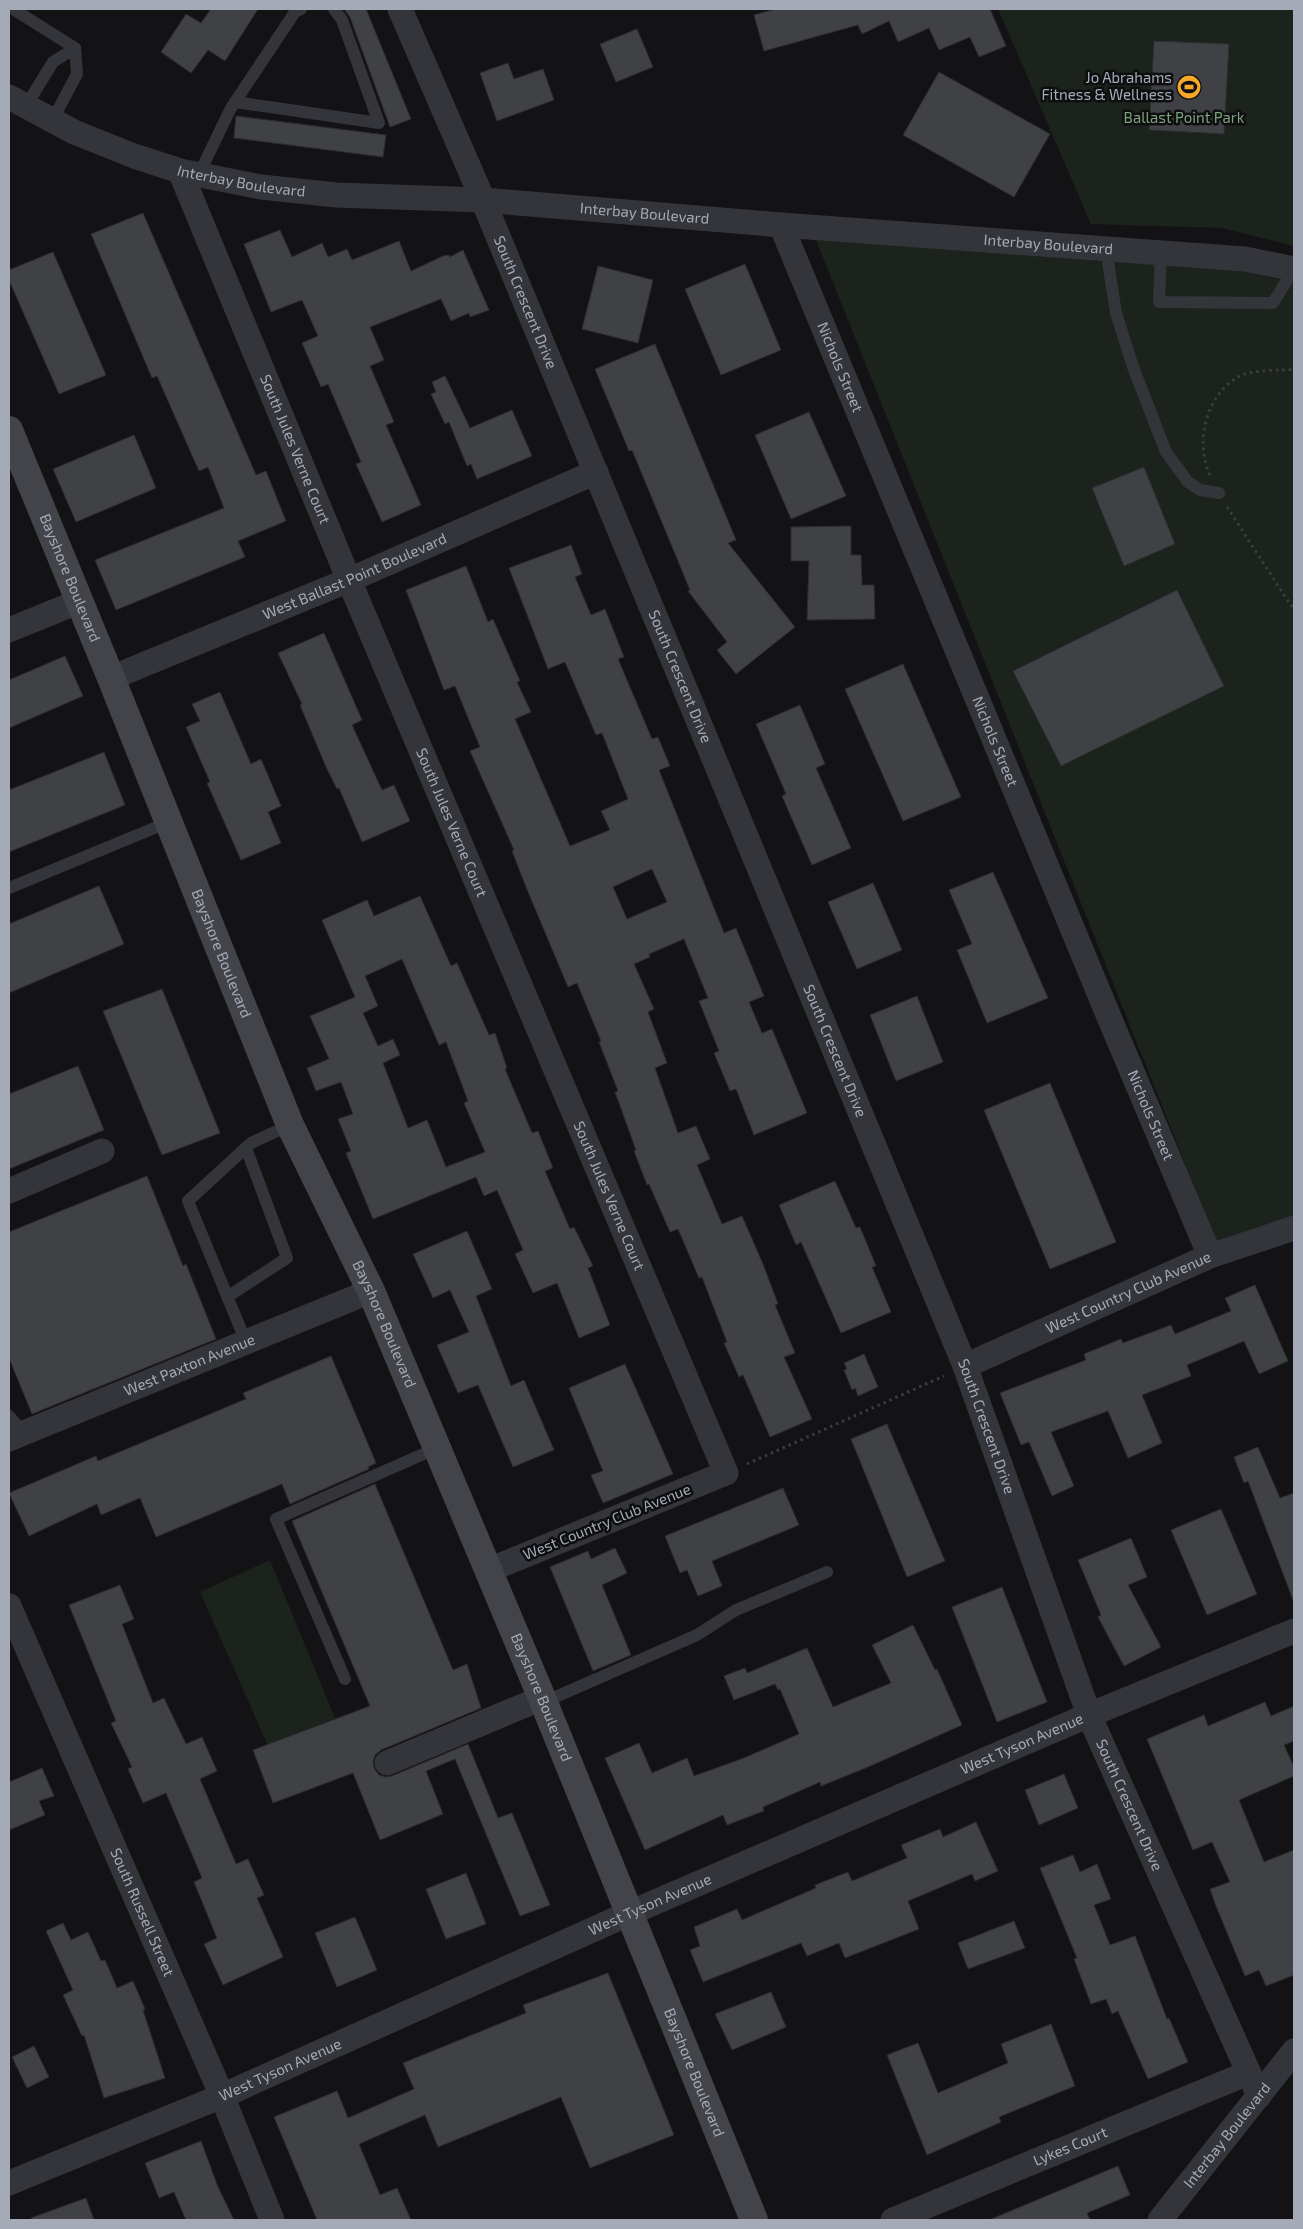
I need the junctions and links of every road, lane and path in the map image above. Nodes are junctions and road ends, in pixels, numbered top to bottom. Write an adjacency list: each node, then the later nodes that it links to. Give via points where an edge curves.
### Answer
1 (13, 9): 5 (lane)
2 (301, 9): 7 (lane, via 295,12)
3 (334, 9): 7 (lane, via 342,20 378,123)
4 (400, 9): 10 (street, South Crescent Drive)
5 (75, 48): 6 (lane, via 53,62); 8 (lane, via 77,74)
6 (17, 102): 8 (street, Interbay Boulevard)
7 (235, 102): 9 (lane)
8 (52, 121): 9 (street, Interbay Boulevard, via 134,156)
9 (189, 172): 10 (street, Interbay Boulevard, via 261,187 336,195); 20 (street, South Jules Verne Court)
10 (483, 200): 11 (street, Interbay Boulevard); 18 (street, South Crescent Drive)
11 (781, 225): 12 (street, Interbay Boulevard); 31 (street, Nichols Street)
12 (1106, 249): 13 (street, Interbay Boulevard); 19 (lane, via 1116,312 1166,452 1188,482 1200,490)
13 (1161, 253): 14 (street, Interbay Boulevard, via 1244,259); 14 (lane, via 1159,302 1273,303)
14 (1294, 269)
15 (1294, 370): 16 (path, via 1252,371)
16 (1240, 376)
17 (9, 430): 21 (street, Bayshore Boulevard)
18 (596, 472): 20 (street, West Ballast Point Boulevard); 35 (street, South Crescent Drive)
19 (1219, 494)
20 (349, 580): 23 (street, West Ballast Point Boulevard); 38 (street, South Jules Verne Court)
21 (80, 601): 22 (street); 23 (street, Bayshore Boulevard)
22 (9, 630)
23 (111, 678): 24 (street, Bayshore Boulevard)
24 (169, 822): 25 (lane); 26 (street, Bayshore Boulevard)
25 (9, 888)
26 (290, 1125): 27 (lane); 32 (street, Bayshore Boulevard)
27 (246, 1148): 33 (lane, via 188,1201); 33 (lane, via 287,1258)
28 (102, 1152): 29 (street)
29 (9, 1191)
30 (1294, 1228): 31 (street, West Country Club Avenue)
31 (1210, 1256): 35 (street, West Country Club Avenue)
32 (371, 1291): 34 (street, West Paxton Avenue); 37 (street, Bayshore Boulevard)
33 (227, 1297): 34 (lane)
34 (246, 1342): 36 (street, West Paxton Avenue)
35 (965, 1366): 38 (path); 45 (street, South Crescent Drive)
36 (14, 1429)
37 (437, 1448): 39 (street, Bayshore Boulevard); 43 (lane, via 276,1518)
38 (726, 1473): 39 (street, West Country Club Avenue)
39 (489, 1570): 44 (street, Bayshore Boulevard)
40 (827, 1572): 44 (lane, via 736,1610 697,1635)
41 (9, 1606): 50 (street, South Russell Street)
42 (1294, 1631): 45 (street, West Tyson Avenue)
43 (345, 1679)
44 (543, 1700): 46 (street); 47 (street, Bayshore Boulevard)
45 (1089, 1715): 47 (street, West Tyson Avenue); 49 (street, South Crescent Drive)
46 (387, 1763)
47 (630, 1913): 50 (street, West Tyson Avenue); 54 (street, Bayshore Boulevard)
48 (1294, 2051): 51 (street, Interbay Boulevard)
49 (1248, 2073): 51 (street, South Crescent Drive); 55 (street, Lykes Court)
50 (222, 2096): 52 (street, West Tyson Avenue); 53 (street, South Russell Street)
51 (1259, 2096): 56 (street, Interbay Boulevard)
52 (9, 2183)
53 (272, 2220)
54 (754, 2220)
55 (893, 2220)
56 (1160, 2220)

